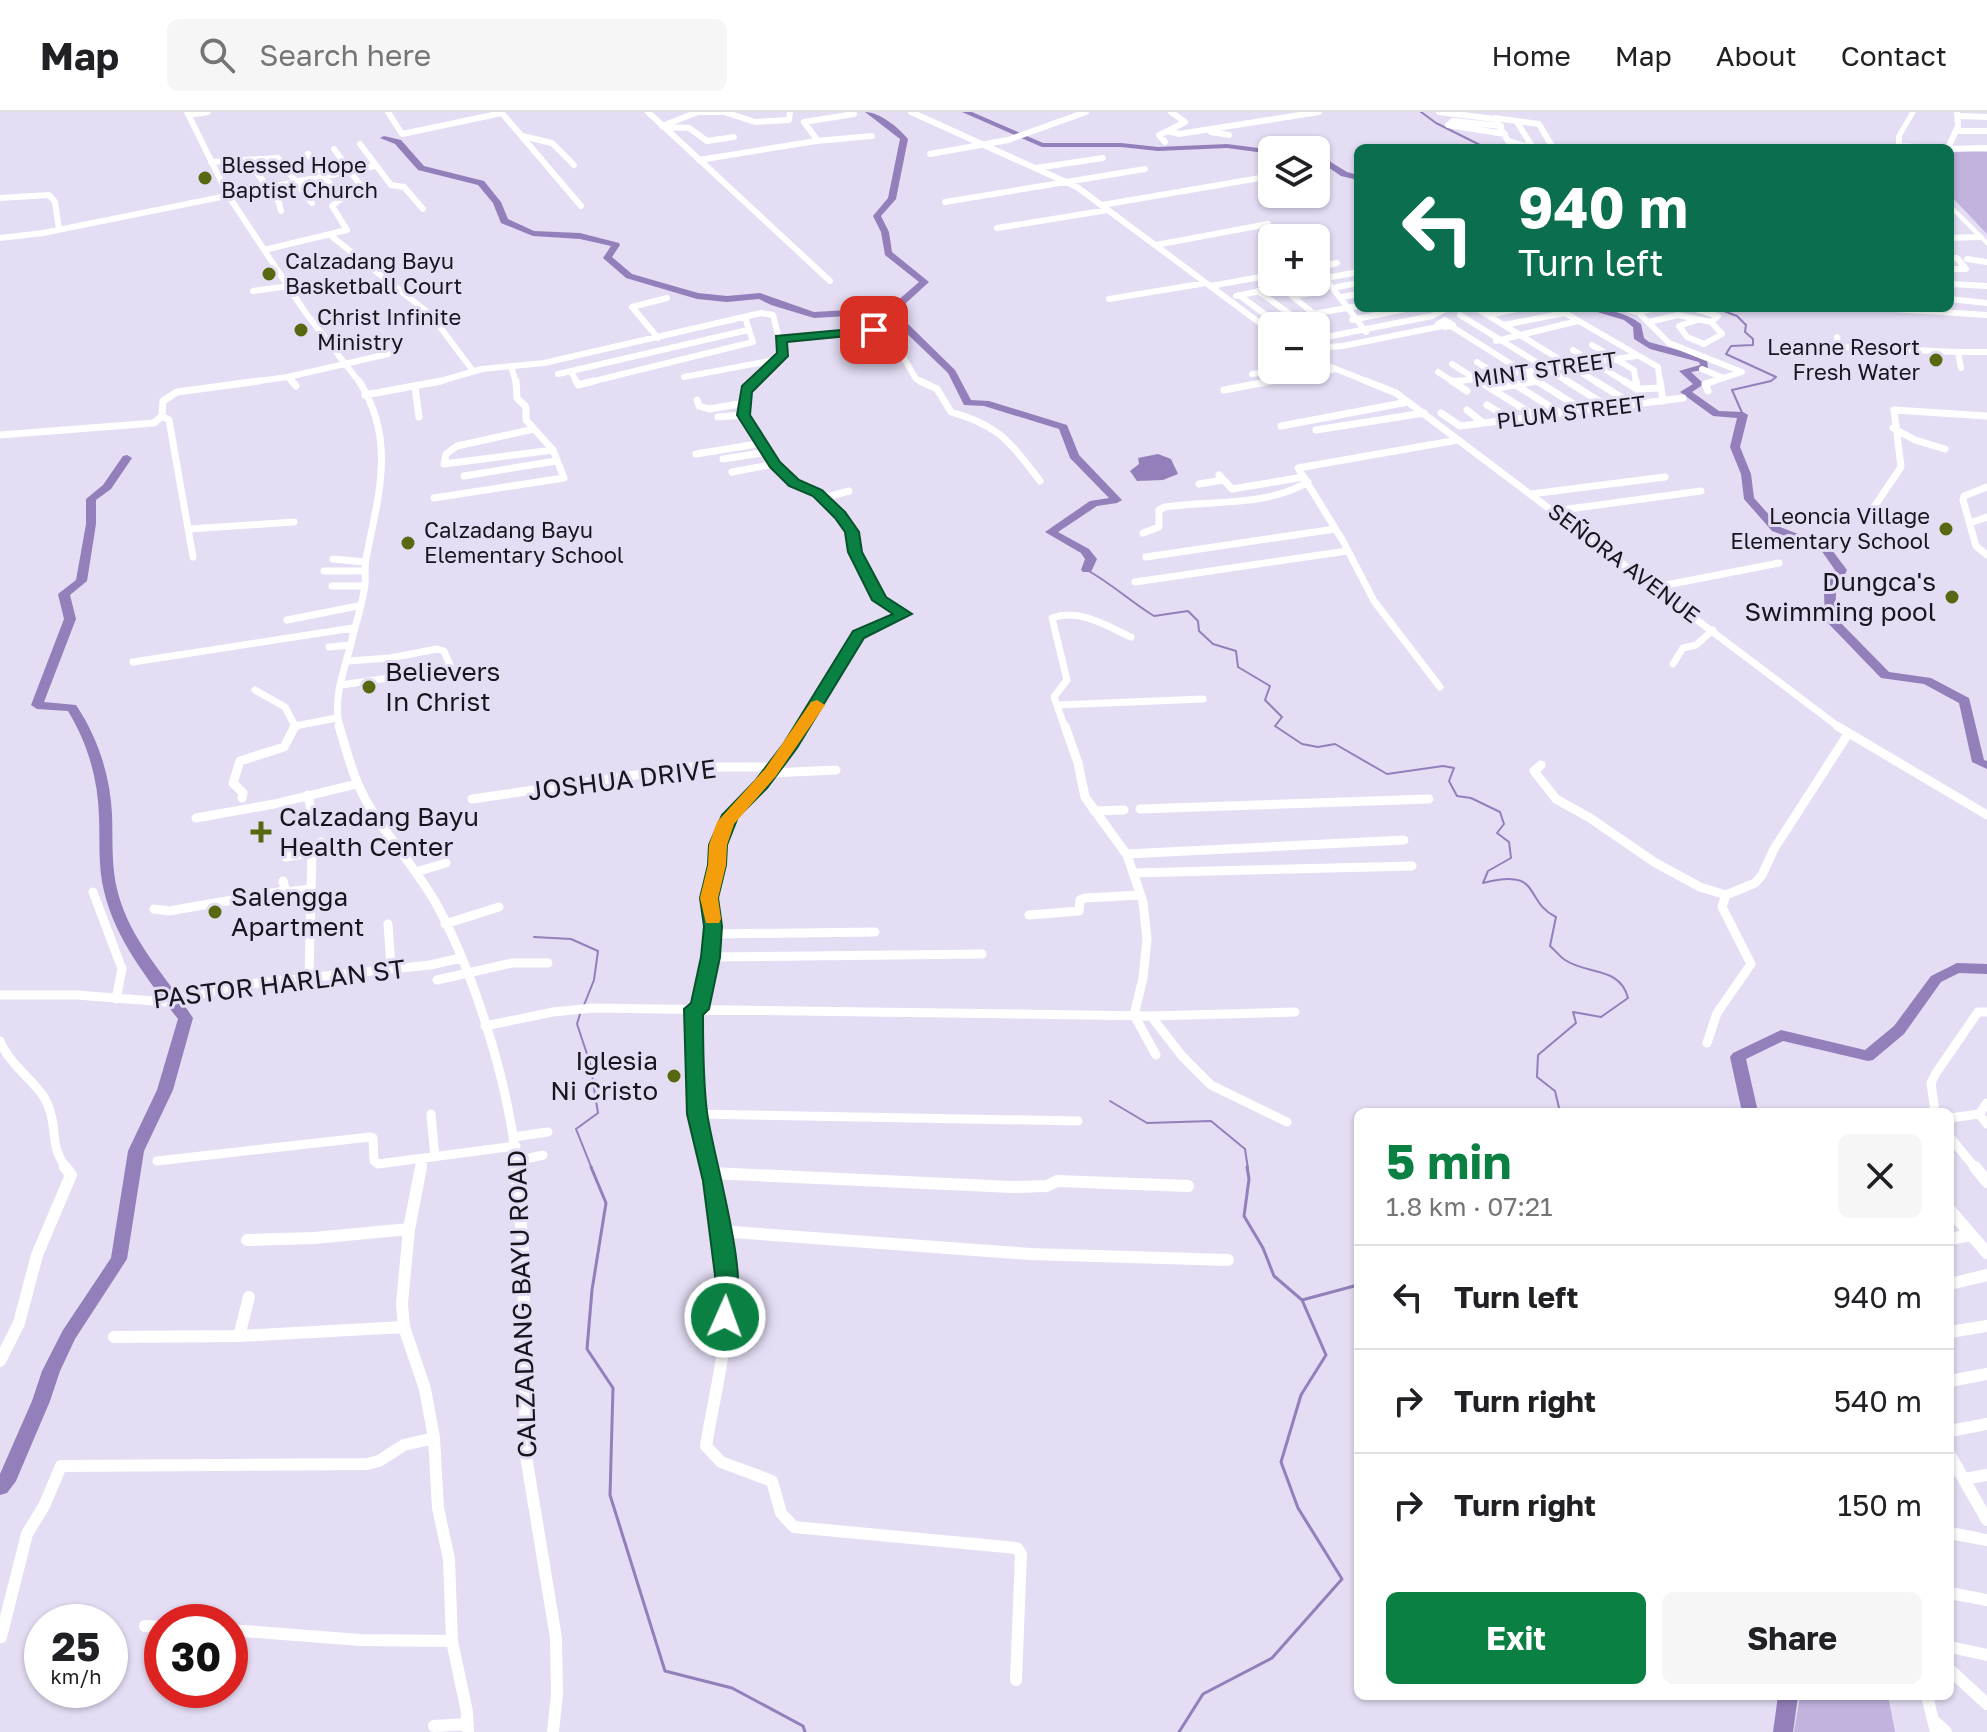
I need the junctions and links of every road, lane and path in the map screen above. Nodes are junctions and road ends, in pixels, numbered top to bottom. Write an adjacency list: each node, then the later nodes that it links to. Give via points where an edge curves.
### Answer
1 (208, 112): 15 (street)
2 (388, 112): 3 (street, via 402,134)
3 (501, 112): 31 (street)
4 (648, 112): 23 (street)
5 (698, 112): 6 (street, via 751,121 789,120); 23 (street)
6 (790, 112)
7 (911, 112): 44 (street)
8 (1064, 112): 18 (street)
9 (1086, 112): 18 (street)
10 (1171, 112): 26 (street, via 1185,122)
11 (1319, 112): 25 (street)
12 (1438, 112): 20 (street); 21 (street)
13 (1491, 112): 20 (street)
14 (1913, 112): 42 (main road)
15 (188, 114): 52 (street, CALZADANG BAYU ROAD)
16 (854, 114): 35 (street, via 804,122)
17 (1958, 114): 19 (street); 27 (street)
18 (1075, 116): 44 (street)
19 (1987, 117)
20 (1495, 119): 22 (street); 24 (street)
21 (1453, 121): 24 (street); 29 (street, via 1448,125)
22 (1517, 122): 40 (street); 41 (street, via 1539,124)
23 (663, 126): 34 (street, via 689,128 707,141); 51 (street)
24 (1501, 126): 30 (street)
25 (1217, 128): 26 (street); 32 (street, via 1211,132)
26 (1168, 131): 37 (street, via 1159,135)
27 (1956, 131): 28 (street); 43 (street)
28 (1987, 131)
29 (1482, 132): 30 (street); 36 (street)
30 (1505, 134): 36 (street)
31 (518, 135): 53 (street, via 552,143); 71 (street)
32 (1229, 135)
33 (872, 136): 35 (street)
34 (734, 137)
35 (818, 141): 51 (street)
36 (1508, 141): 39 (street)
37 (1165, 142)
38 (360, 144): 55 (street)
39 (1518, 144)
40 (1530, 144)
41 (1551, 144)
42 (1898, 144)
43 (1951, 144)
44 (984, 145): 49 (street); 56 (street)
45 (1954, 148): 46 (street)
46 (1987, 148)
47 (334, 149): 58 (street)
48 (308, 154): 59 (street)
49 (930, 154)
50 (1103, 158): 56 (street)
51 (699, 160): 95 (street)
52 (211, 162): 62 (street, via 278,158); 67 (street, CALZADANG BAYU ROAD)
53 (574, 165)
54 (252, 166): 64 (street)
55 (375, 166): 58 (street); 73 (street)
56 (1036, 168): 63 (street)
57 (1145, 169): 63 (street)
58 (352, 171): 59 (street); 66 (street)
59 (324, 176): 62 (street); 79 (street, via 341,199 332,206 347,229)
60 (1258, 178): 65 (street)
61 (1194, 181): 65 (street)
62 (296, 182): 64 (street); 70 (street)
63 (1070, 183): 69 (street); 72 (street)
64 (267, 187): 67 (street); 75 (street)
65 (1207, 187): 72 (street)
66 (366, 193)
67 (228, 195): 78 (street); 85 (street, CALZADANG BAYU ROAD)
68 (0, 198): 78 (street, via 49,195)
69 (945, 202)
70 (312, 203)
71 (581, 206)
72 (1105, 208): 77 (street); 84 (street)
73 (423, 209)
74 (1954, 209): 80 (main road)
75 (281, 211)
76 (1258, 226): 84 (street)
77 (997, 228)
78 (59, 230): 81 (street)
79 (330, 235): 85 (street); 180 (street, via 431,315)
80 (1980, 237): 82 (street); 83 (main road)
81 (0, 238)
82 (1954, 238)
83 (1987, 244)
84 (1156, 245): 99 (street)
85 (264, 250): 100 (street, CALZADANG BAYU ROAD)
86 (1954, 258): 91 (street, via 1966,269)
87 (1967, 259): 88 (street)
88 (1987, 262)
89 (1337, 263): 90 (street)
90 (1330, 264)
91 (1954, 269)
92 (1354, 273): 94 (street)
93 (1258, 277): 99 (street)
94 (1330, 277)
95 (830, 281)
96 (1330, 282): 102 (street)
97 (1354, 284): 102 (street)
98 (1954, 284): 101 (street)
99 (1208, 285): 111 (street); 140 (street)
100 (289, 286): 103 (street); 171 (street, CALZADANG BAYU ROAD)
101 (1987, 286)
102 (1337, 287): 109 (street)
103 (253, 291)
104 (1258, 291): 117 (street, via 1237,295)
105 (1354, 295): 109 (street)
106 (1265, 296): 118 (street)
107 (1292, 296): 119 (street)
108 (1312, 296): 119 (street)
109 (1342, 297): 116 (street)
110 (667, 298): 150 (street, via 632,307)
111 (1109, 299)
112 (1987, 303): 113 (street)
113 (1954, 306)
114 (1354, 307): 116 (street)
115 (1954, 307): 134 (street)
116 (1343, 309): 119 (street); 137 (street)
117 (1261, 312)
118 (1287, 312)
119 (1315, 312)
120 (1391, 312): 137 (street)
121 (1426, 312): 135 (street)
122 (1440, 312): 135 (street)
123 (1466, 312): 132 (street)
124 (1482, 312): 133 (street)
125 (1502, 312): 133 (street)
126 (1546, 312): 131 (street)
127 (1636, 312): 130 (street)
128 (1642, 312): 130 (street)
129 (1705, 312): 142 (street, via 1718,316)
130 (1639, 313): 141 (street)
131 (1549, 314): 139 (street, via 1561,312); 145 (street)
132 (1460, 315): 144 (street); 154 (street)
133 (1488, 315): 145 (street)
134 (1987, 315)
135 (1432, 316): 143 (street); 146 (street)
136 (745, 317): 147 (street); 150 (street); 152 (street, via 773,315)
137 (1352, 320): 146 (street)
138 (1697, 320): 141 (street, via 1678,315); 142 (street); 155 (street, via 1679,326 1686,336 1699,333)
139 (1578, 321): 148 (street); 164 (street)
140 (1258, 322)
141 (1649, 322): 165 (street, via 1669,343)
142 (1711, 322): 155 (street, via 1722,334)
143 (1441, 324): 144 (street); 153 (street)
144 (1450, 324): 156 (street)
145 (1504, 325): 148 (street)
146 (1362, 329): 149 (street); 153 (street)
147 (748, 330): 159 (street); 166 (street, via 753,342)
148 (1520, 335): 154 (street); 174 (street)
149 (1330, 336)
150 (662, 337): 159 (street); 173 (street)
151 (1837, 337): 161 (street, via 1838,345 1846,347)
152 (780, 339): 167 (street); 245 (street, via 883,333 894,341 916,379 937,389 951,412 982,421 1013,443)
153 (1375, 340): 158 (street)
154 (1499, 340): 156 (street); 178 (street)
155 (1706, 343): 165 (street)
156 (1481, 345): 183 (street)
157 (1592, 345): 168 (street)
158 (1330, 346)
159 (676, 347): 166 (street); 181 (street)
160 (1573, 350): 170 (street)
161 (1958, 352): 162 (street); 176 (street)
162 (1987, 352)
163 (388, 354): 171 (street)
164 (1637, 355): 168 (street, MINT STREET); 197 (street, via 1658,367)
165 (1700, 355): 190 (street, via 1742,372)
166 (688, 358): 181 (street, via 578,388)
167 (780, 359): 189 (street); 208 (street, via 748,386)
168 (1616, 359): 170 (street, MINT STREET); 199 (street, via 1634,370)
169 (1477, 362): 187 (street)
170 (1593, 362): 174 (street, MINT STREET); 199 (street)
171 (346, 363): 188 (street); 203 (street, CALZADANG BAYU ROAD)
172 (1452, 364): 191 (street)
173 (511, 366): 180 (street); 227 (street, via 517,398)
174 (1569, 366): 178 (street, MINT STREET); 209 (street)
175 (1330, 367): 177 (street, SEÑORA AVENUE)
176 (1961, 368)
177 (1336, 369): 200 (street); 207 (street, SEÑORA AVENUE, via 1386,387)
178 (1545, 369): 183 (street, MINT STREET); 211 (street)
179 (1702, 369): 190 (street)
180 (473, 371): 196 (street)
181 (571, 371): 185 (street)
182 (1438, 372): 193 (street)
183 (1522, 372): 187 (street, MINT STREET); 192 (street)
184 (1258, 373): 186 (street)
185 (558, 374)
186 (1252, 374)
187 (1498, 376): 191 (street, MINT STREET)
188 (288, 377): 195 (street); 218 (street, via 170,394 163,401)
189 (684, 377)
190 (1725, 378): 202 (street, via 1705,384)
191 (1475, 379): 193 (street, MINT STREET); 198 (street)
192 (1537, 381): 194 (street); 213 (street)
193 (1453, 382): 201 (street)
194 (1516, 385): 198 (street); 216 (street)
195 (296, 386)
196 (415, 387): 203 (street); 221 (street)
197 (1661, 388): 199 (street); 206 (street)
198 (1491, 389): 219 (street)
199 (1637, 389)
200 (1224, 390)
201 (1467, 391)
202 (1708, 391)
203 (365, 395): 267 (street, CALZADANG BAYU ROAD, via 384,452)
204 (1683, 398): 206 (street, PLUM STREET)
205 (697, 400): 208 (street, via 705,409)
206 (1663, 401): 209 (street, PLUM STREET)
207 (1408, 402): 214 (street, SEÑORA AVENUE); 225 (street)
208 (745, 403): 217 (street)
209 (1632, 404): 211 (street, PLUM STREET)
210 (1487, 405): 223 (street)
211 (1608, 407): 213 (street, PLUM STREET)
212 (1467, 410): 224 (street)
213 (1583, 410): 216 (street, PLUM STREET)
214 (1424, 413): 228 (street); 230 (street, SEÑORA AVENUE)
215 (1441, 413): 224 (street, PLUM STREET, via 1460,426)
216 (1560, 413): 219 (street, PLUM STREET)
217 (744, 415): 222 (street); 231 (street)
218 (162, 416): 229 (street, via 154,423); 258 (street, via 169,420)
219 (1535, 416): 223 (street, PLUM STREET)
220 (1987, 416): 226 (street, via 1894,410)
221 (419, 417)
222 (718, 417)
223 (1510, 419): 224 (street, PLUM STREET)
224 (1483, 423)
225 (1281, 426)
226 (1893, 428): 232 (street); 253 (street, via 1901,468)
227 (534, 429): 233 (street); 233 (street, via 457,446 446,454 444,464)
228 (1316, 430)
229 (0, 435)
230 (1458, 440): 240 (street); 250 (street, SEÑORA AVENUE)
231 (763, 443): 234 (street); 235 (street)
232 (1945, 449)
233 (553, 450): 238 (street)
234 (768, 452): 236 (street); 239 (street)
235 (696, 454)
236 (723, 459)
237 (1290, 459): 240 (street)
238 (556, 461): 242 (street); 251 (street, via 562,479)
239 (775, 464): 241 (street); 252 (street, via 794,483)
240 (1298, 468): 244 (street)
241 (732, 472)
242 (464, 476)
243 (1665, 477): 250 (street)
244 (1306, 480): 246 (street, via 1232,489 1221,477); 259 (street); 260 (street, via 1289,492 1263,497 1165,507 1159,510 1159,527)
245 (1040, 481)
246 (1199, 484)
247 (1987, 487): 257 (street, via 1964,496)
248 (849, 491): 252 (street)
249 (1701, 491): 254 (street)
250 (1531, 494): 254 (street, SEÑORA AVENUE)
251 (434, 498)
252 (823, 498): 292 (street, via 852,532 855,552 880,600 904,614 858,635)
253 (1872, 510)
254 (1554, 511): 272 (street, SEÑORA AVENUE)
255 (1987, 517): 257 (street)
256 (294, 522): 258 (street)
257 (1970, 523): 262 (street, via 1976,546)
258 (189, 529): 263 (street)
259 (1335, 529): 261 (street); 264 (street)
260 (1143, 533)
261 (1347, 551): 269 (street); 284 (street, via 1374,601)
262 (1985, 553)
263 (193, 557)
264 (1146, 557)
265 (333, 559): 267 (street)
266 (1779, 563): 272 (street)
267 (365, 566): 268 (street); 271 (street, CALZADANG BAYU ROAD)
268 (324, 571)
269 (1135, 582)
270 (332, 586): 271 (street)
271 (365, 586): 273 (street, CALZADANG BAYU ROAD)
272 (1656, 587): 276 (street, SEÑORA AVENUE)
273 (358, 606): 274 (street); 275 (street, CALZADANG BAYU ROAD)
274 (287, 620)
275 (353, 628): 278 (street, CALZADANG BAYU ROAD); 281 (street)
276 (1713, 630): 282 (street, via 1680,651); 290 (street, SEÑORA AVENUE)
277 (1131, 637): 287 (street, via 1074,615 1052,618 1067,680 1055,692)
278 (350, 645): 279 (street); 280 (street, CALZADANG BAYU ROAD)
279 (329, 647)
280 (348, 661): 283 (street, CALZADANG BAYU ROAD); 283 (street, via 437,649 444,651 450,665)
281 (133, 662)
282 (1673, 664)
283 (341, 685): 288 (street, CALZADANG BAYU ROAD)
284 (1440, 687)
285 (255, 690): 289 (street, via 285,707)
286 (1203, 699): 287 (street)
287 (1058, 705): 301 (street, via 1085,797)
288 (337, 718): 289 (street); 294 (street, CALZADANG BAYU ROAD)
289 (295, 726): 296 (street, via 284,747 240,761 233,783)
290 (1848, 734): 303 (street, SEÑORA AVENUE); 317 (street, via 1762,875)
291 (1541, 765): 317 (street, via 1534,771 1556,799 1654,862)
292 (772, 770): 293 (street, JOSHUA DRIVE); 297 (street, JOSHUA DRIVE, via 691,767); 324 (street, via 722,831 709,898)
293 (836, 770)
294 (357, 784): 295 (street); 312 (street, CALZADANG BAYU ROAD)
295 (308, 795): 302 (street); 304 (street)
296 (242, 798)
297 (472, 799)
298 (1429, 799): 299 (street)
299 (1140, 809)
300 (1124, 810): 301 (street)
301 (1094, 811): 308 (street)
302 (312, 815)
303 (1987, 815)
304 (196, 818)
305 (1404, 840): 308 (street)
306 (321, 842): 307 (street, via 320,850)
307 (312, 852): 309 (street); 314 (street)
308 (1126, 854): 313 (street)
309 (286, 857)
310 (446, 863): 312 (street)
311 (1412, 866): 313 (street)
312 (416, 872): 322 (street, CALZADANG BAYU ROAD)
313 (1133, 873): 316 (street)
314 (311, 889): 319 (street, via 284,886 169,911); 331 (street)
315 (93, 892): 334 (street, via 122,969)
316 (1141, 895): 320 (street, via 1085,898 1079,911); 338 (street, via 1147,939)
317 (1726, 895): 342 (street, via 1722,907 1751,964 1717,1013)
318 (499, 907): 322 (street)
319 (154, 909)
320 (1029, 915)
321 (388, 924): 329 (street)
322 (445, 924): 327 (street, CALZADANG BAYU ROAD)
323 (875, 932): 324 (street)
324 (713, 934): 326 (street)
325 (982, 954): 326 (street)
326 (710, 957): 335 (street)
327 (461, 958): 329 (street, PASTOR HARLAN ST); 330 (street, CALZADANG BAYU ROAD)
328 (548, 963): 330 (street, via 512,963)
329 (391, 967): 331 (street, PASTOR HARLAN ST)
330 (465, 974): 332 (street); 340 (street, CALZADANG BAYU ROAD)
331 (309, 978): 334 (street, PASTOR HARLAN ST, via 239,985 166,1002)
332 (437, 980)
333 (0, 996): 334 (street, PASTOR HARLAN ST)
334 (116, 999)
335 (697, 1009): 338 (street); 340 (street, via 576,1009); 347 (street)
336 (1295, 1012): 339 (street)
337 (1987, 1012): 345 (street, via 1978,1012 1936,1073 1931,1083)
338 (1134, 1015): 339 (street); 343 (street)
339 (1151, 1016): 351 (street, via 1211,1085)
340 (485, 1026): 354 (street, CALZADANG BAYU ROAD)
341 (0, 1041): 379 (street, via 7,1058 47,1102 55,1129 54,1151 71,1175 37,1255 19,1323)
342 (1707, 1043)
343 (1156, 1055)
344 (1987, 1103): 348 (street)
345 (1934, 1108)
346 (431, 1114): 357 (street)
347 (697, 1114): 350 (street); 360 (street)
348 (1979, 1114): 349 (street); 352 (street)
349 (1954, 1117)
350 (1078, 1121)
351 (1287, 1122)
352 (1987, 1124)
353 (548, 1132): 354 (street)
354 (515, 1141): 357 (street); 359 (street, CALZADANG BAYU ROAD)
355 (1954, 1142): 361 (street)
356 (543, 1155): 359 (street)
357 (429, 1158): 358 (street, via 375,1163 370,1137); 364 (street)
358 (157, 1161)
359 (517, 1161): 405 (street, CALZADANG BAYU ROAD, via 526,1456 556,1638)
360 (711, 1173): 362 (street, via 1012,1187 1057,1181); 365 (street)
361 (1987, 1182)
362 (1188, 1186)
363 (1954, 1215): 366 (street)
364 (409, 1229): 368 (street); 375 (street, via 401,1293)
365 (719, 1231): 370 (street, via 987,1252); 399 (street, via 727,1293 706,1446 721,1462 772,1481 778,1511 794,1527 1017,1548 1021,1554)
366 (1971, 1235): 367 (street); 369 (street)
367 (1954, 1238)
368 (247, 1240)
369 (1987, 1253)
370 (1228, 1260)
371 (1987, 1275): 372 (street)
372 (1954, 1283)
373 (249, 1297): 377 (street)
374 (1987, 1326): 376 (street)
375 (404, 1327): 377 (street); 384 (street, via 425,1389)
376 (1954, 1331)
377 (239, 1336): 378 (street)
378 (114, 1337)
379 (0, 1361)
380 (1987, 1374): 381 (street)
381 (1954, 1380)
382 (1987, 1424): 383 (street)
383 (1954, 1430)
384 (434, 1438): 394 (street, via 404,1445 367,1464 61,1466 27,1534); 395 (street, via 438,1508 449,1559)
385 (1954, 1462): 387 (street)
386 (1987, 1475): 387 (street)
387 (1964, 1479): 388 (street)
388 (1987, 1520)
389 (1954, 1534): 390 (street)
390 (1985, 1539)
391 (1954, 1594): 392 (street)
392 (1987, 1600)
393 (248, 1631): 395 (street)
394 (1, 1637)
395 (452, 1641): 404 (street)
396 (1954, 1648): 397 (street)
397 (1987, 1655)
398 (1954, 1674): 401 (street)
399 (1016, 1680)
400 (1928, 1700): 403 (street)
401 (1987, 1704)
402 (434, 1726): 404 (street)
403 (1934, 1726): 406 (street)
404 (468, 1728)
405 (553, 1732)
406 (1946, 1732)

